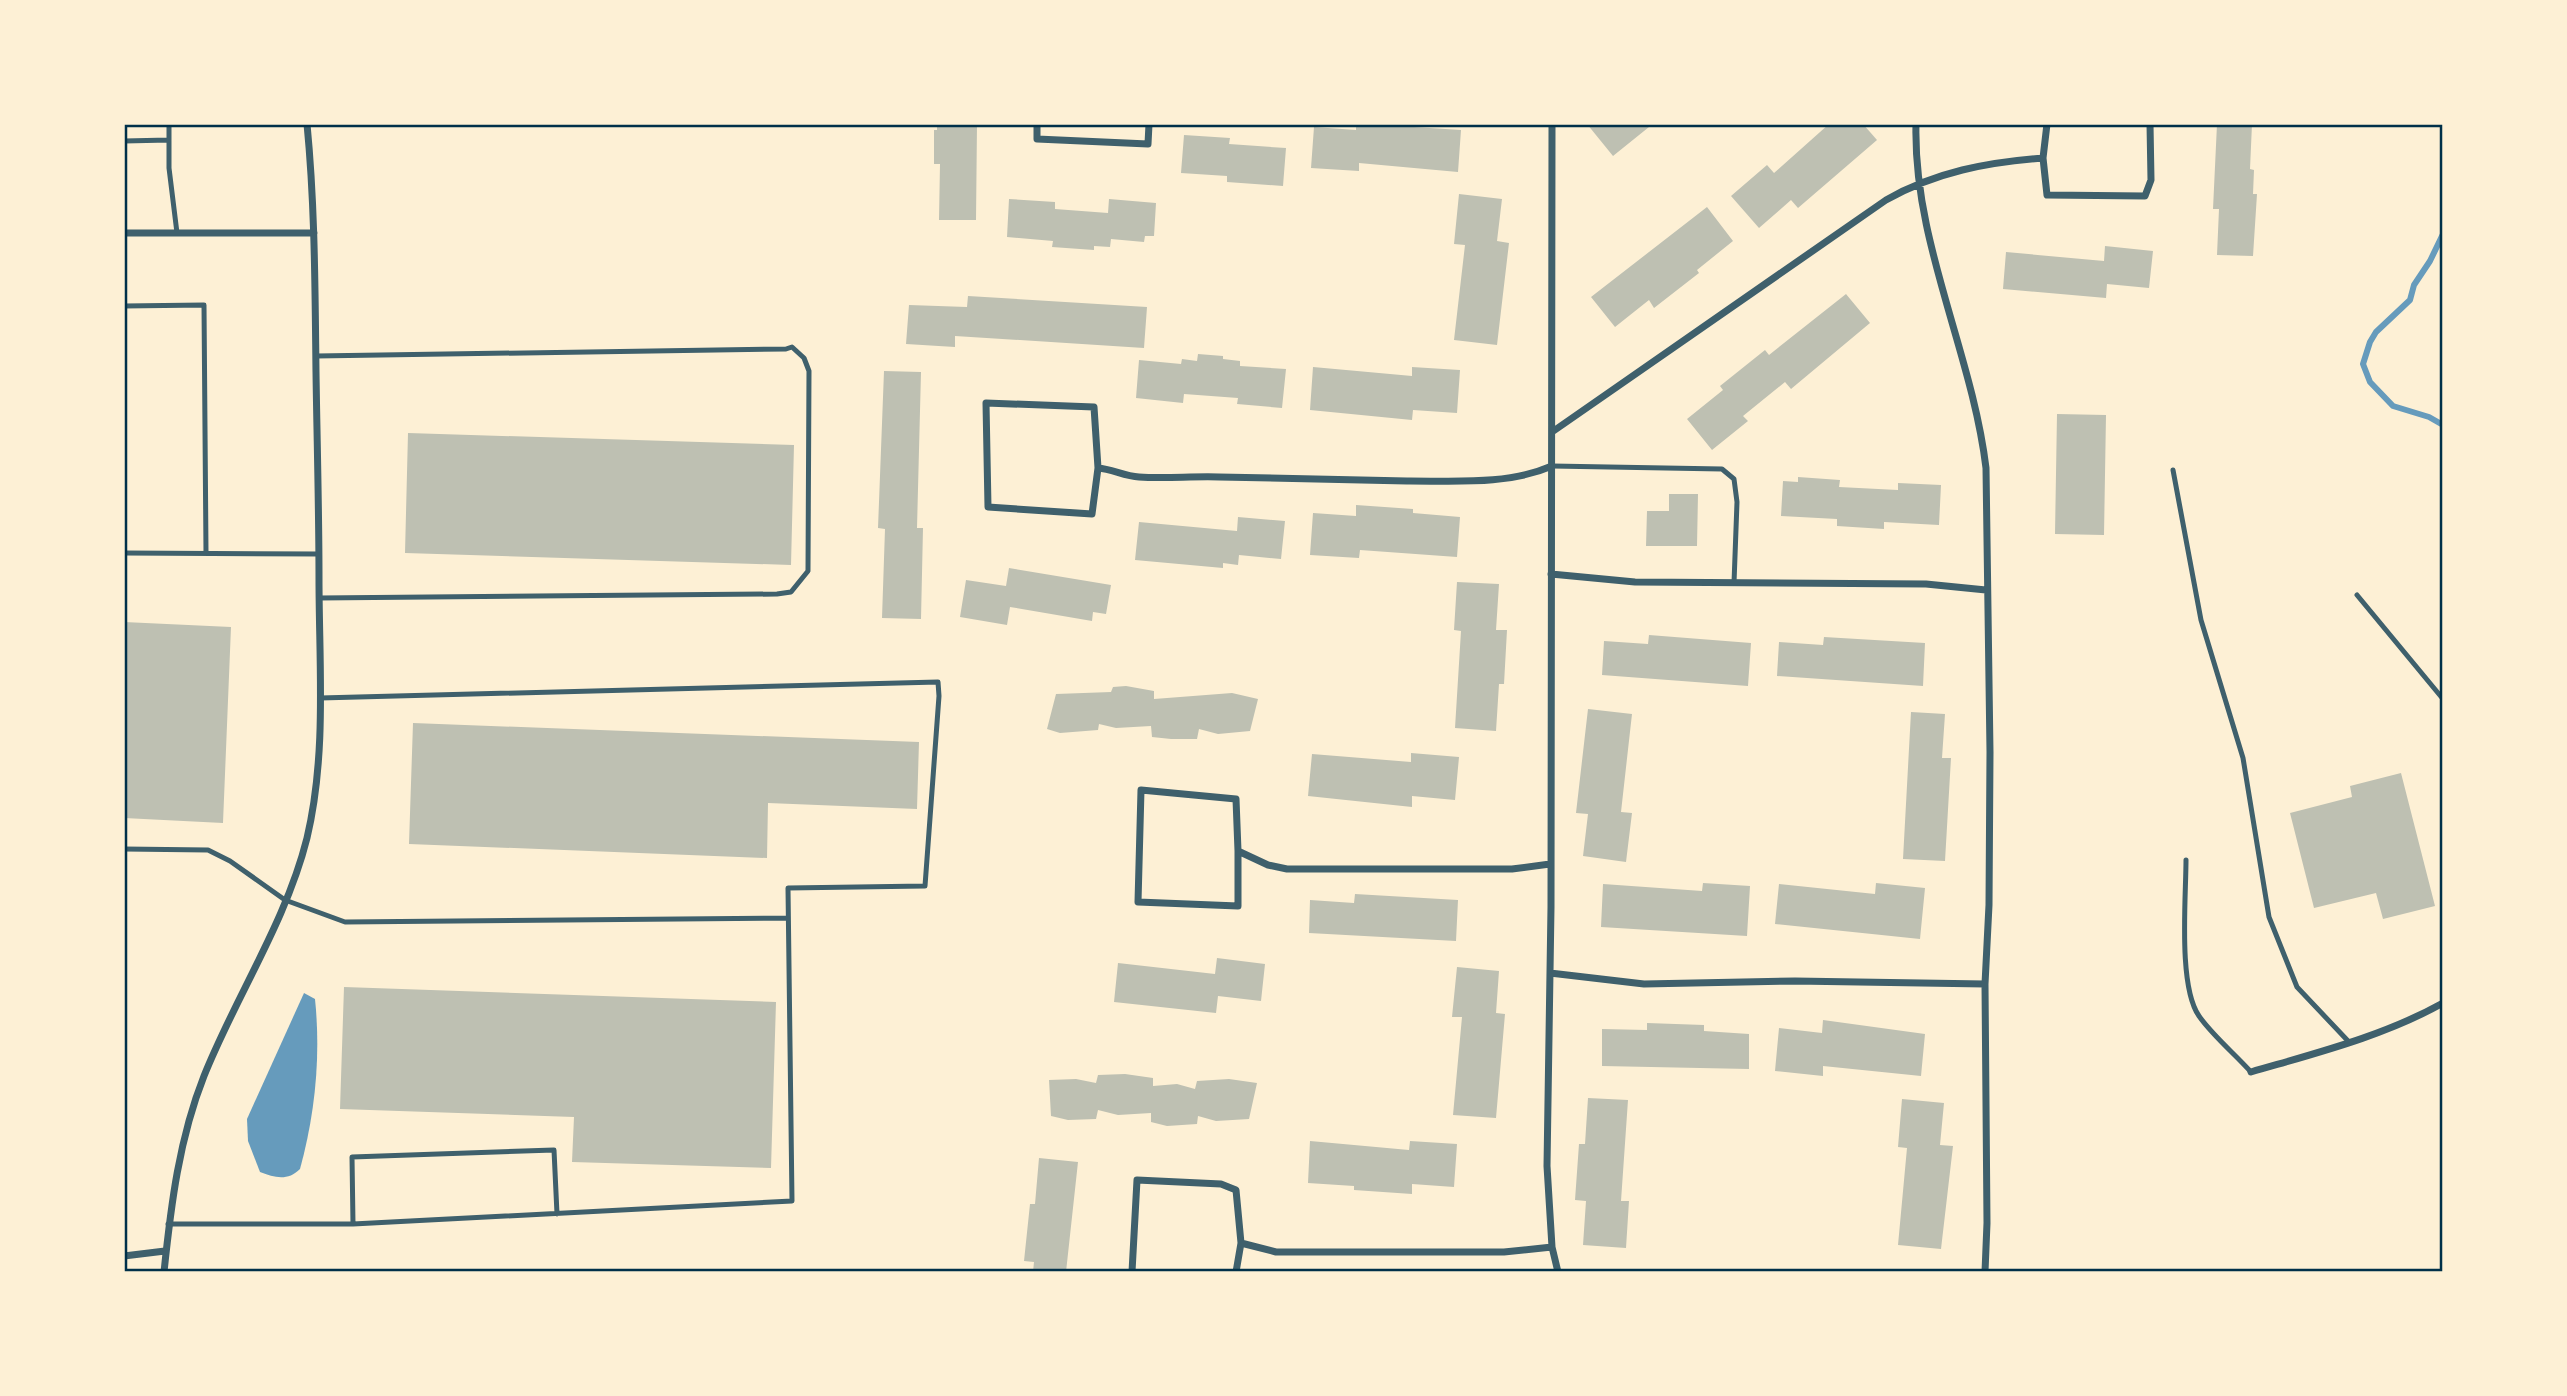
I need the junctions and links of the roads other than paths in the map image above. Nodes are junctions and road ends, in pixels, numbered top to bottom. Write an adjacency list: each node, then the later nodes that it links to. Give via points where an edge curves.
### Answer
1 (169, 124): 9 (lane)
2 (307, 124): 15 (street)
3 (1037, 124): 4 (street, via 1037,139 1148,144)
4 (1149, 124)
5 (1552, 124): 18 (street)
6 (1916, 124): 12 (street)
7 (2048, 124): 11 (street)
8 (2150, 124): 11 (street, via 2151,180 2145,197 2048,195)
9 (169, 140): 10 (lane); 14 (lane)
10 (124, 141)
11 (2043, 158): 12 (street, via 1983,165)
12 (1919, 183): 18 (street, via 1857,218); 27 (street, via 1983,446)
13 (124, 233): 14 (street)
14 (177, 233): 15 (street)
15 (314, 233): 17 (street)
16 (124, 306): 23 (lane, via 204,305)
17 (316, 356): 24 (street); 29 (lane, via 792,347 809,371 808,571 791,592)
18 (1552, 432): 19 (street)
19 (1552, 466): 20 (street, via 1516,477 1433,481 1154,478); 25 (street); 26 (lane, via 1722,469 1734,479 1737,502)
20 (1098, 468): 20 (street, via 1094,407 986,403 988,507 1092,514)
21 (2173, 470): 41 (lane, via 2201,620 2243,758 2269,917 2297,987)
22 (124, 552): 23 (lane)
23 (206, 553): 24 (lane)
24 (319, 554): 29 (street)
25 (1551, 574): 26 (street, via 1635,582); 35 (street)
26 (1734, 583): 27 (street, via 1926,584)
27 (1986, 590): 39 (street, via 1990,752)
28 (2357, 595): 31 (lane)
29 (319, 598): 30 (street)
30 (319, 698): 36 (street, via 316,795); 37 (lane, via 938,682 925,886 788,888)
31 (2443, 699)
32 (124, 849): 36 (lane, via 208,849)
33 (1238, 851): 33 (street, via 1236,799 1141,790 1138,902 1238,906); 35 (street, via 1287,869 1512,869)
34 (2186, 860): 42 (lane, via 2190,992 2198,1015)
35 (1550, 864): 38 (street)
36 (285, 900): 37 (lane, via 345,922); 44 (street, via 203,1079 182,1144)
37 (788, 918): 43 (lane, via 792,1201)
38 (1550, 973): 39 (street, via 1644,984); 47 (street, via 1547,1166)
39 (1985, 984): 54 (street)
40 (2443, 1003): 41 (street)
41 (2349, 1042): 42 (street)
42 (2251, 1072)
43 (556, 1214): 45 (lane); 45 (lane, via 554,1150 352,1157)
44 (168, 1224): 45 (lane); 48 (street)
45 (353, 1224)
46 (1241, 1242): 47 (street, via 1295,1253 1504,1252); 51 (street, via 1236,1190 1221,1184 1137,1180); 52 (street)
47 (1552, 1247): 53 (street)
48 (165, 1251): 49 (street); 50 (street)
49 (124, 1256)
50 (165, 1271)
51 (1132, 1272)
52 (1236, 1272)
53 (1558, 1272)
54 (1985, 1272)

